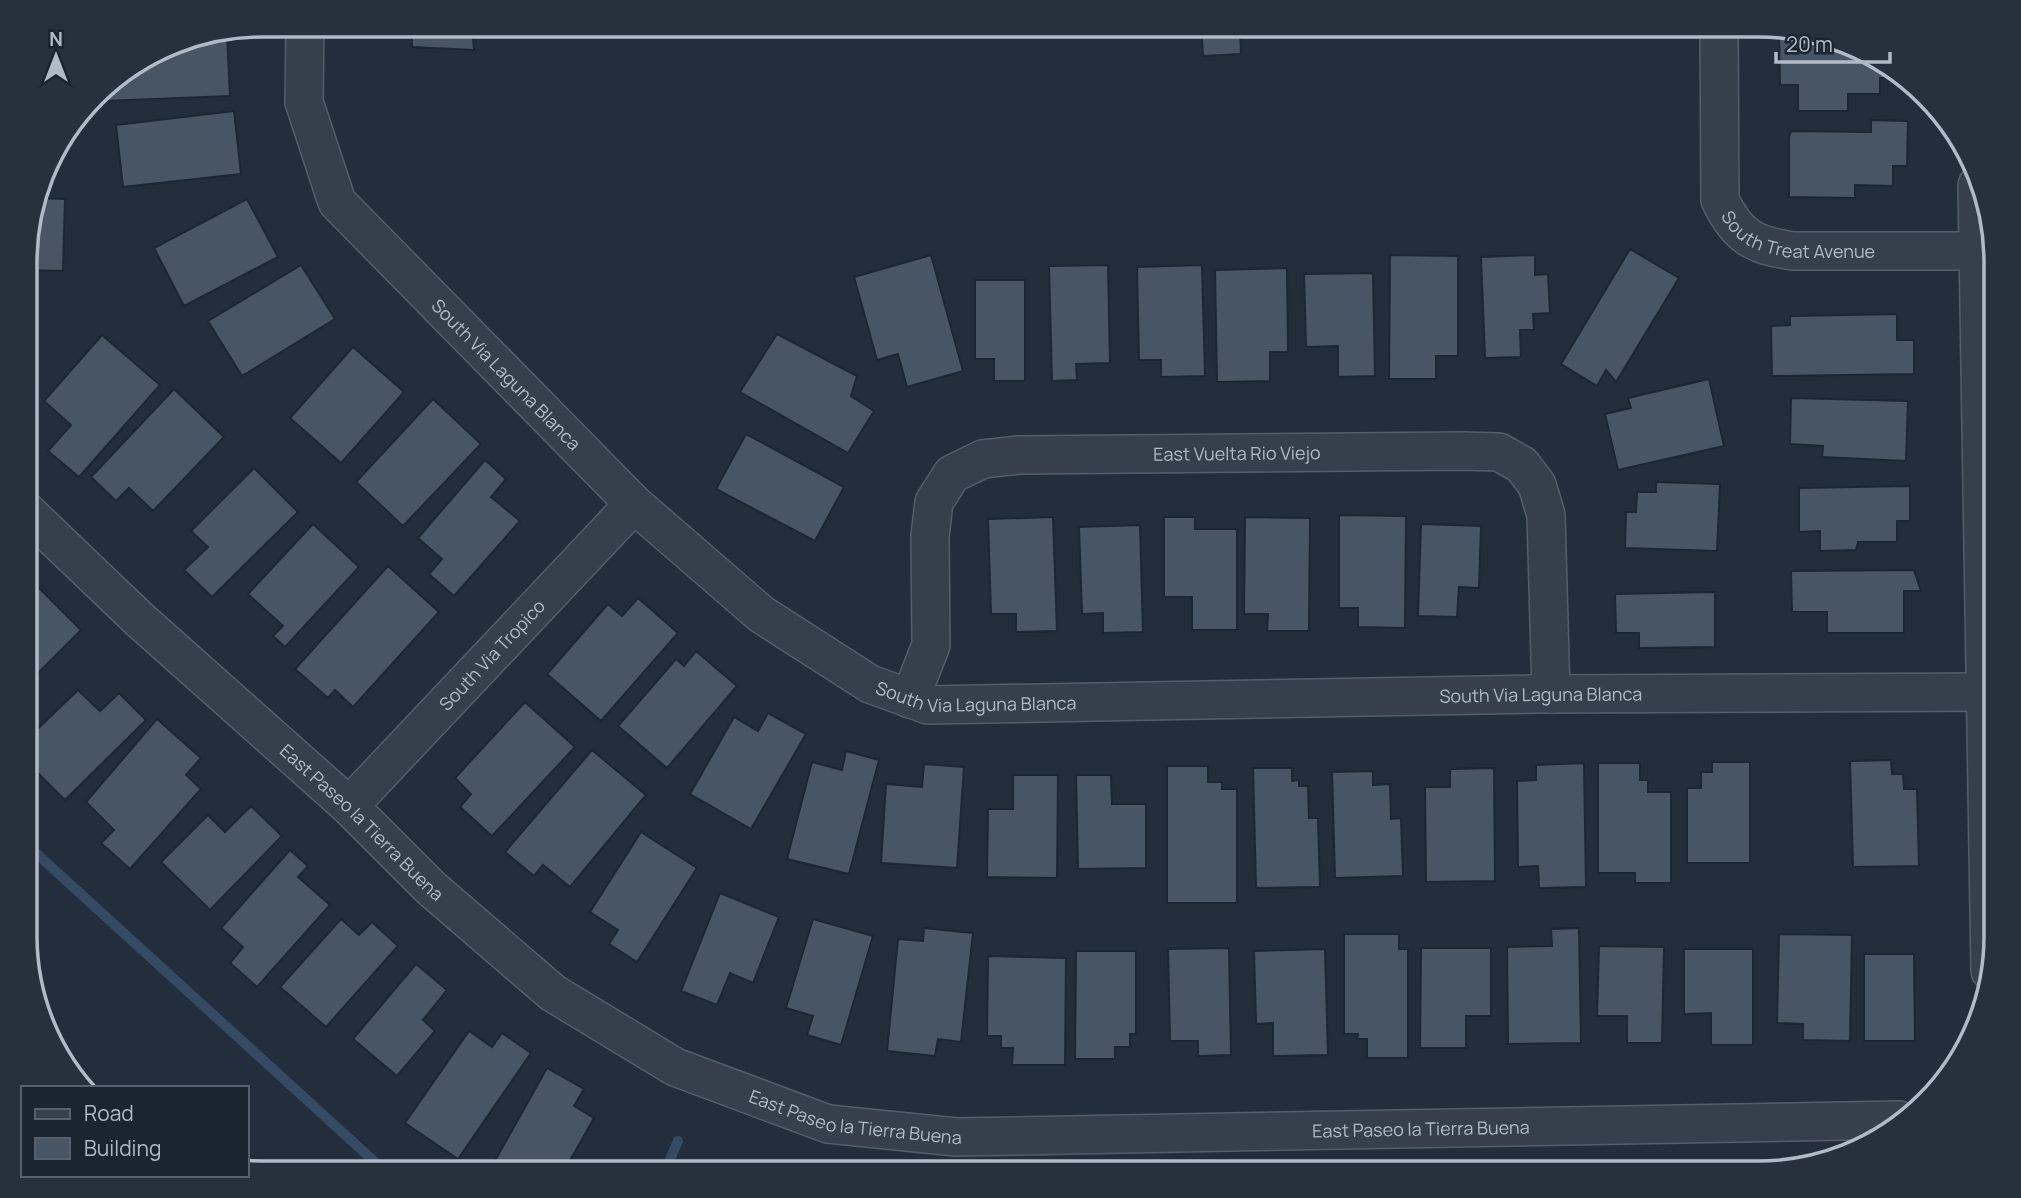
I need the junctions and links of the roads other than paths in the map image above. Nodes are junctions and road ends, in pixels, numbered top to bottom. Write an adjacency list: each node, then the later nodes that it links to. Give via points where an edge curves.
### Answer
1 (305, 37): 4 (street, South Via Laguna Blanca, via 304,102 337,202)
2 (1719, 37): 3 (street, South Treat Avenue, via 1720,200 1731,223 1746,236 1768,247 1793,251)
3 (1984, 251)
4 (634, 504): 8 (street, South Via Laguna Blanca, via 761,614 870,684); 9 (street, South Via Tropico)
5 (37, 522): 9 (street, East Paseo la Tierra Buena)
6 (1984, 692): 7 (street, South Via Laguna Blanca)
7 (1551, 694): 8 (street, South Via Laguna Blanca, via 928,705); 8 (street, East Vuelta Rio Viejo, via 1546,515 1533,454 1462,451 1019,455 943,467 930,536 931,645)
8 (910, 699)
9 (349, 806): 10 (street, East Paseo la Tierra Buena, via 431,888 554,993 675,1067 828,1124 956,1137)
10 (1887, 1121)

